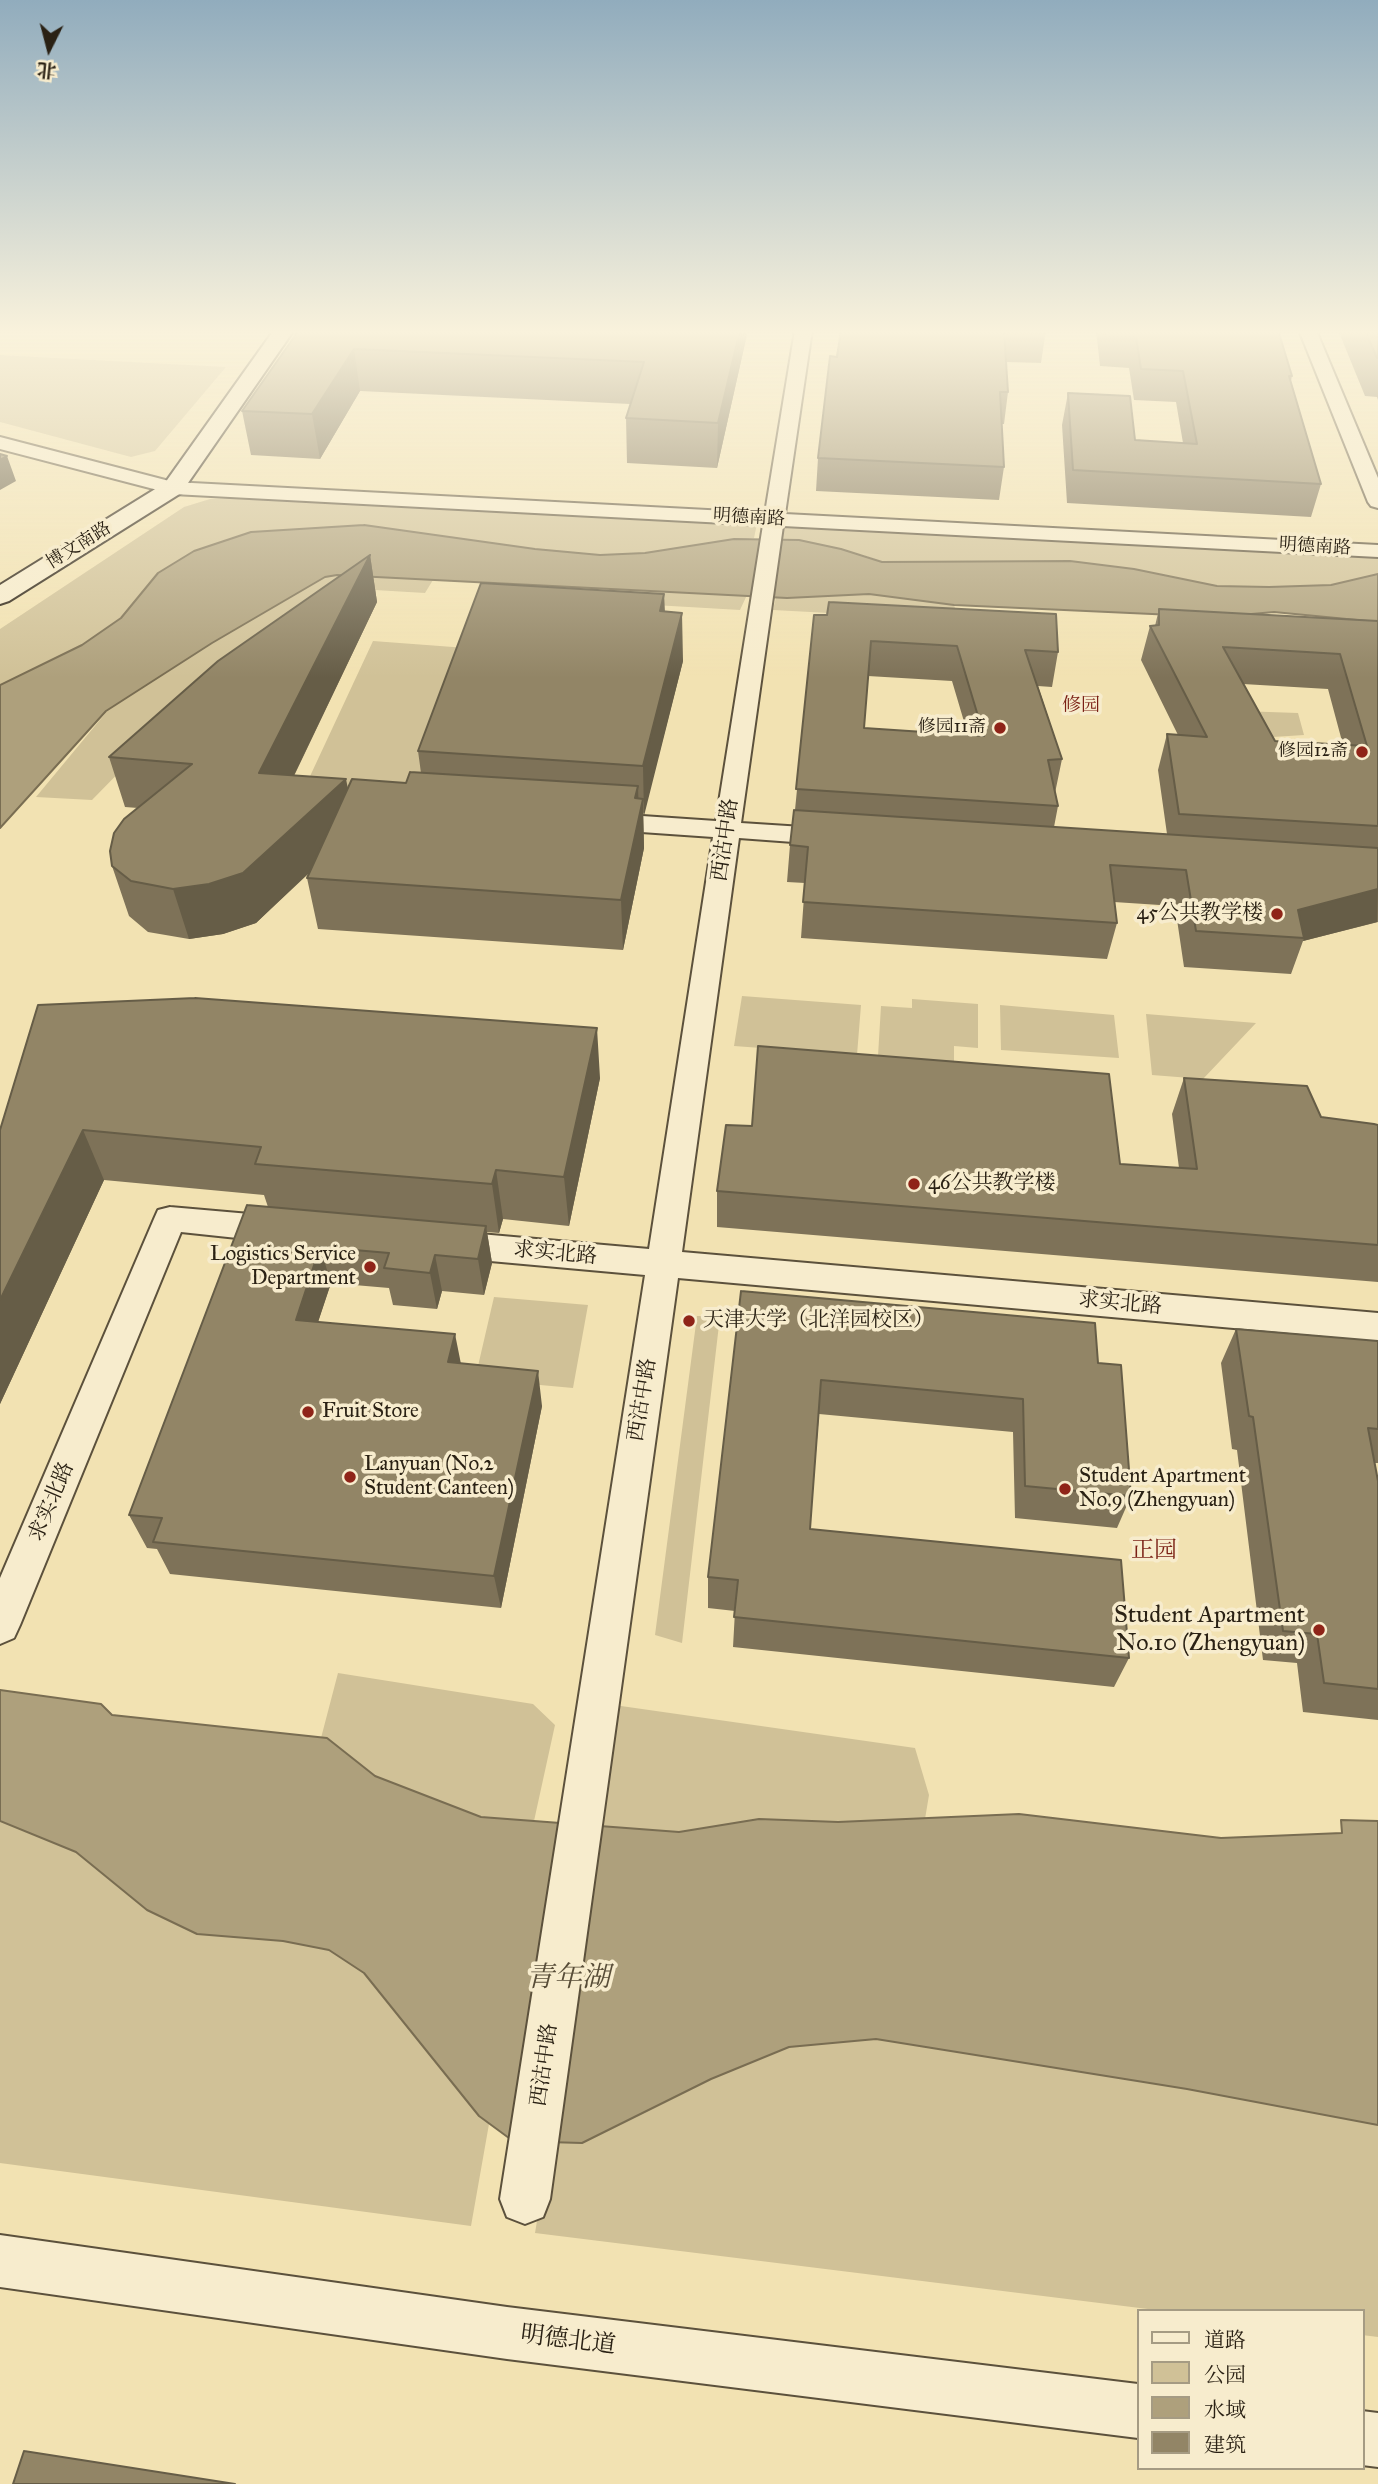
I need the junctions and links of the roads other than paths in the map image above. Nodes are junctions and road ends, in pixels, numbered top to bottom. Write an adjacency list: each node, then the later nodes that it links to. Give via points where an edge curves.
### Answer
1 (11, 446): 5 (street, 明德南路)
2 (203, 446): 5 (street, 博文南路)
3 (786, 446): 7 (street, 西沽中路)
4 (1355, 446): 6 (street)
5 (173, 488): 7 (street, 明德南路); 9 (street, 博文南路)
6 (1378, 502)
7 (773, 527): 8 (street, 明德南路); 11 (street, 西沽中路)
8 (1378, 551)
9 (0, 596)
10 (577, 820): 11 (street)
11 (728, 830): 12 (street); 15 (street, 西沽中路)
12 (865, 839)
13 (321, 1233): 17 (street, 求实北路, via 170,1219)
14 (417, 1241): 15 (street, 求实北路)
15 (664, 1264): 16 (street, 求实北路); 18 (street, 西沽中路)
16 (1378, 1327)
17 (0, 1625)
18 (525, 2199)
19 (0, 2261): 20 (street, 明德北道, via 507,2333)
20 (1136, 2411)

